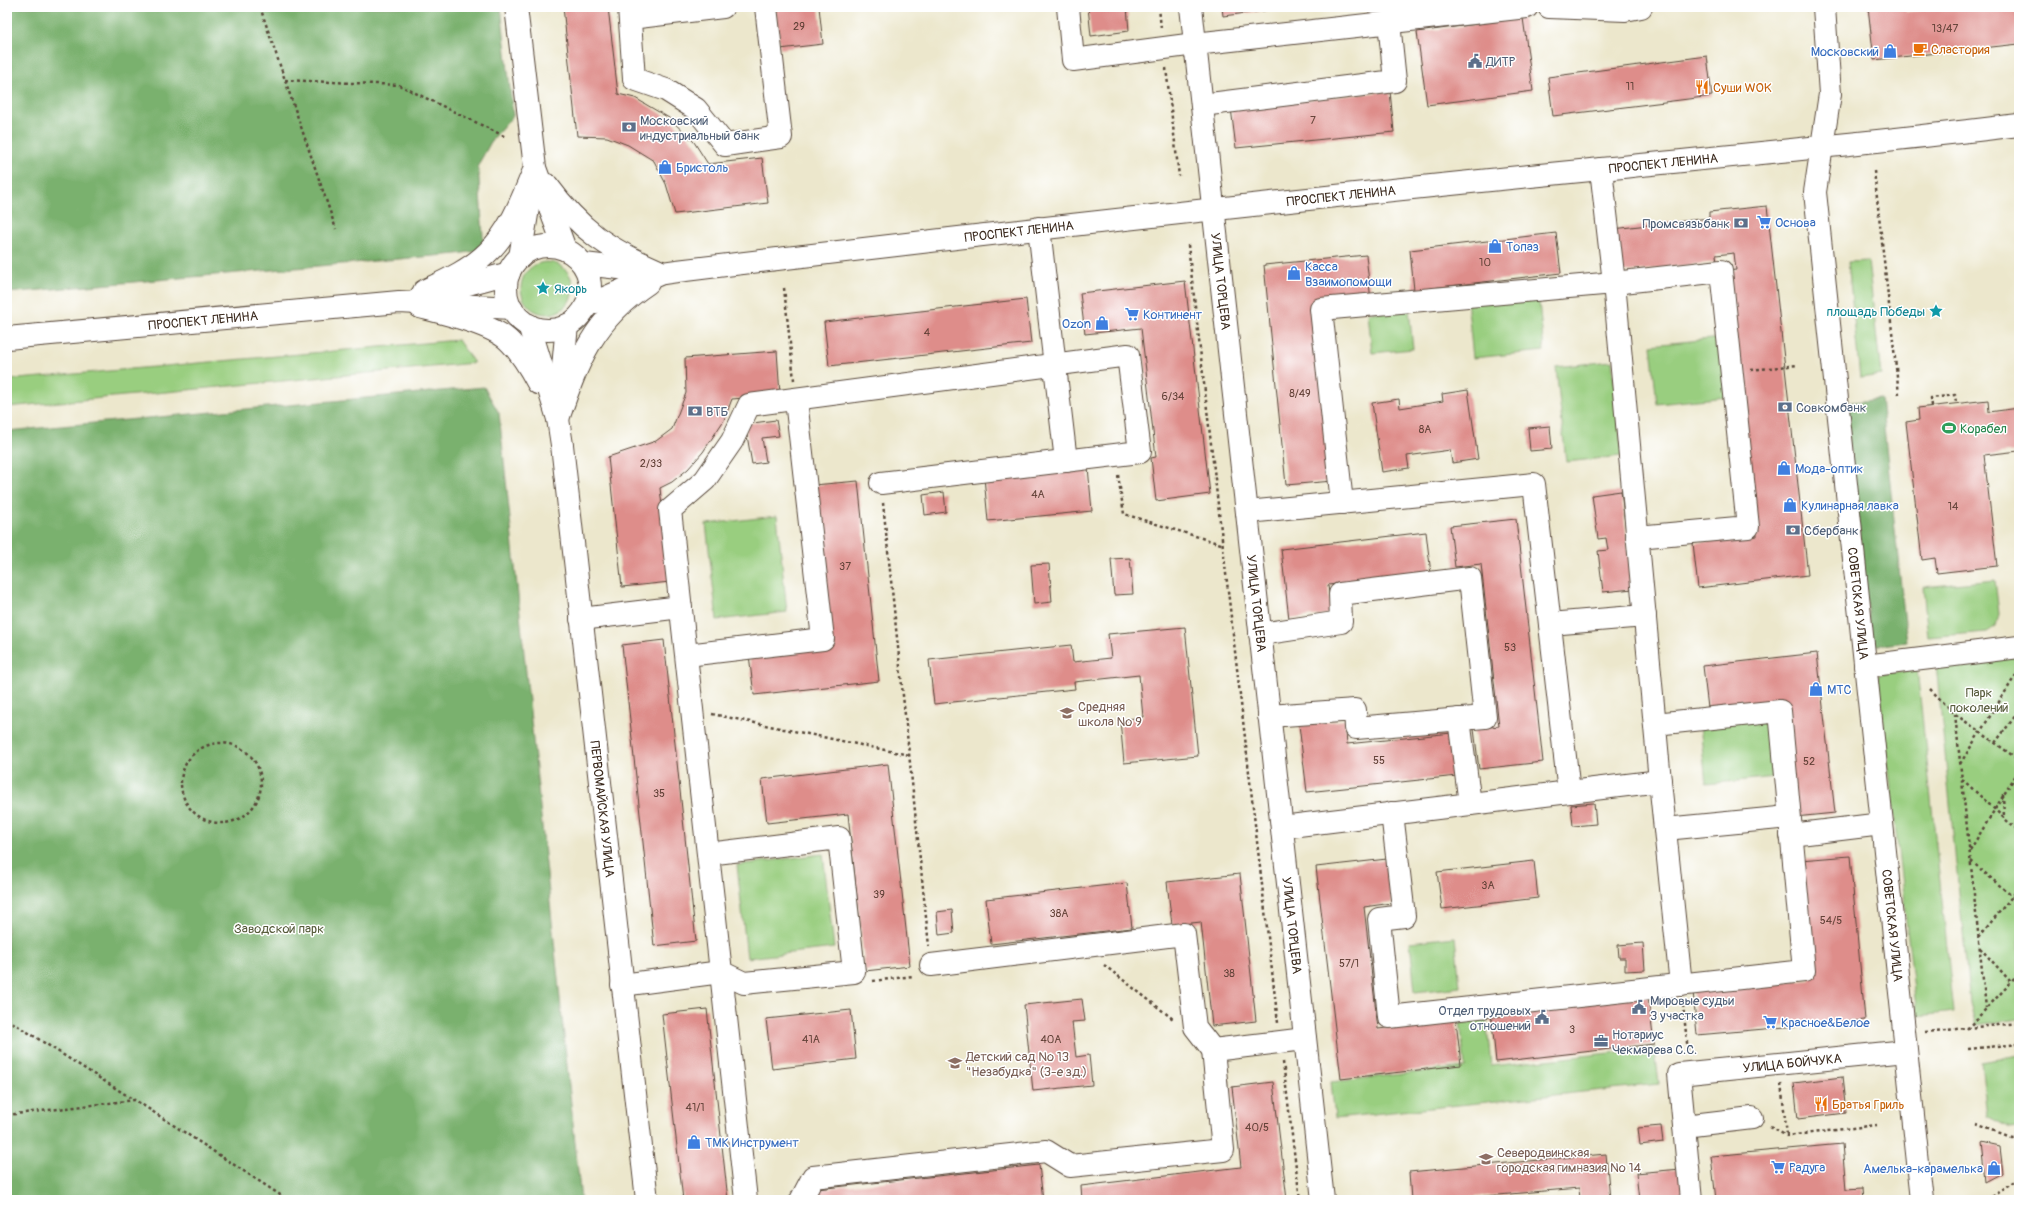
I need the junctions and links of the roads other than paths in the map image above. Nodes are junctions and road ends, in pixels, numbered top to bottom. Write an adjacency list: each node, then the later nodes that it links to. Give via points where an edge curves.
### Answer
1 (516, 7): 16 (street)
2 (723, 7): 10 (street)
3 (766, 7): 10 (street, via 781,137 724,144 696,109 666,90 634,79)
4 (1068, 7): 12 (street, via 1073,60)
5 (1191, 7): 12 (street, УЛИЦА ТОРЦЕВА)
6 (1527, 7): 11 (street)
7 (1549, 7): 8 (street, via 1625,10)
8 (1641, 7)
9 (1824, 7): 15 (street, СОВЕТСКАЯ УЛИЦА, via 1830,94)
10 (629, 12)
11 (1375, 18): 12 (street); 13 (street, via 1395,81)
12 (1195, 44): 13 (street, УЛИЦА ТОРЦЕВА)
13 (1202, 105): 18 (street, УЛИЦА ТОРЦЕВА)
14 (2019, 125): 15 (street, ПРОСПЕКТ ЛЕНИНА)
15 (1821, 147): 17 (street, ПРОСПЕКТ ЛЕНИНА); 46 (street, СОВЕТСКАЯ УЛИЦА, via 1814,192)
16 (535, 168): 20 (street); 22 (street); 23 (street, via 585,230 614,249); 25 (street, via 508,226 487,253 460,272)
17 (1601, 169): 18 (street, ПРОСПЕКТ ЛЕНИНА); 24 (street)
18 (1214, 210): 19 (street, ПРОСПЕКТ ЛЕНИНА); 37 (street, УЛИЦА ТОРЦЕВА)
19 (1039, 228): 23 (street, ПРОСПЕКТ ЛЕНИНА); 31 (street)
20 (565, 249): 21 (street); 22 (street, via 544,246 532,249)
21 (584, 264): 23 (street); 26 (street, via 590,280)
22 (514, 265): 25 (street); 27 (street, via 507,292)
23 (663, 273): 26 (street); 33 (street, via 637,290 597,330 582,356)
24 (1614, 283): 36 (street, via 1321,309); 38 (street); 38 (street, via 1721,271 1748,527)
25 (399, 302): 27 (street); 30 (street, ПРОСПЕКТ ЛЕНИНА); 33 (street, via 490,329 508,339 522,354)
26 (586, 306): 29 (street, via 577,318)
27 (512, 308): 28 (street)
28 (529, 325): 29 (street, via 543,329); 33 (street)
29 (567, 325): 33 (street)
30 (7, 338)
31 (1053, 366): 32 (street); 34 (street); 34 (street, via 1128,355 1140,452)
32 (796, 400): 39 (street, via 749,405 732,441 705,480 670,510); 45 (street, via 822,639)
33 (558, 419): 41 (street, ПЕРВОМАЙСКАЯ УЛИЦА)
34 (1066, 461): 35 (street)
35 (881, 483)
36 (1342, 503): 37 (street); 42 (street, via 1534,484)
37 (1247, 512): 43 (street, УЛИЦА ТОРЦЕВА)
38 (1637, 537): 40 (street)
39 (681, 607): 41 (street); 45 (street)
40 (1645, 616): 42 (street); 49 (street)
41 (581, 619): 61 (street, ПЕРВОМАЙСКАЯ УЛИЦА)
42 (1550, 624): 51 (street)
43 (1260, 634): 47 (street, УЛИЦА ТОРЦЕВА); 48 (street, via 1341,622 1340,594 1470,578 1485,717)
44 (2019, 647): 46 (street)
45 (686, 655): 58 (street)
46 (1865, 666): 54 (street, СОВЕТСКАЯ УЛИЦА)
47 (1269, 716): 48 (street, via 1355,710 1356,728); 56 (street, УЛИЦА ТОРЦЕВА)
48 (1459, 719): 52 (street)
49 (1655, 724): 50 (street); 55 (street, via 1780,711)
50 (1660, 782): 51 (street); 57 (street)
51 (1569, 792): 52 (street)
52 (1470, 804): 53 (street)
53 (1392, 813): 56 (street); 62 (street, via 1404,916 1379,919 1389,1017)
54 (1882, 824): 55 (street); 65 (street, СОВЕТСКАЯ УЛИЦА)
55 (1790, 826): 57 (street); 62 (street, via 1804,971)
56 (1282, 827): 63 (street, УЛИЦА ТОРЦЕВА)
57 (1665, 829): 62 (street)
58 (708, 854): 60 (street); 60 (street, via 839,838 854,972 744,983)
59 (931, 965): 64 (street, via 1184,934 1195,1027)
60 (721, 972): 61 (street); 69 (street)
61 (622, 984): 68 (street, ПЕРВОМАЙСКАЯ УЛИЦА)
62 (1681, 985)
63 (1305, 1039): 64 (street); 71 (street, УЛИЦА ТОРЦЕВА)
64 (1213, 1050): 70 (street, via 1223,1150 1070,1166 1046,1151 813,1177)
65 (1906, 1051): 67 (street, УЛИЦА БОЙЧУКА, via 1779,1064 1684,1066); 73 (street, СОВЕТСКАЯ УЛИЦА)
66 (1752, 1118): 67 (street)
67 (1684, 1126): 72 (street)
68 (647, 1200)
69 (746, 1200)
70 (801, 1200)
71 (1323, 1200)
72 (1691, 1200)
73 (1922, 1200)

